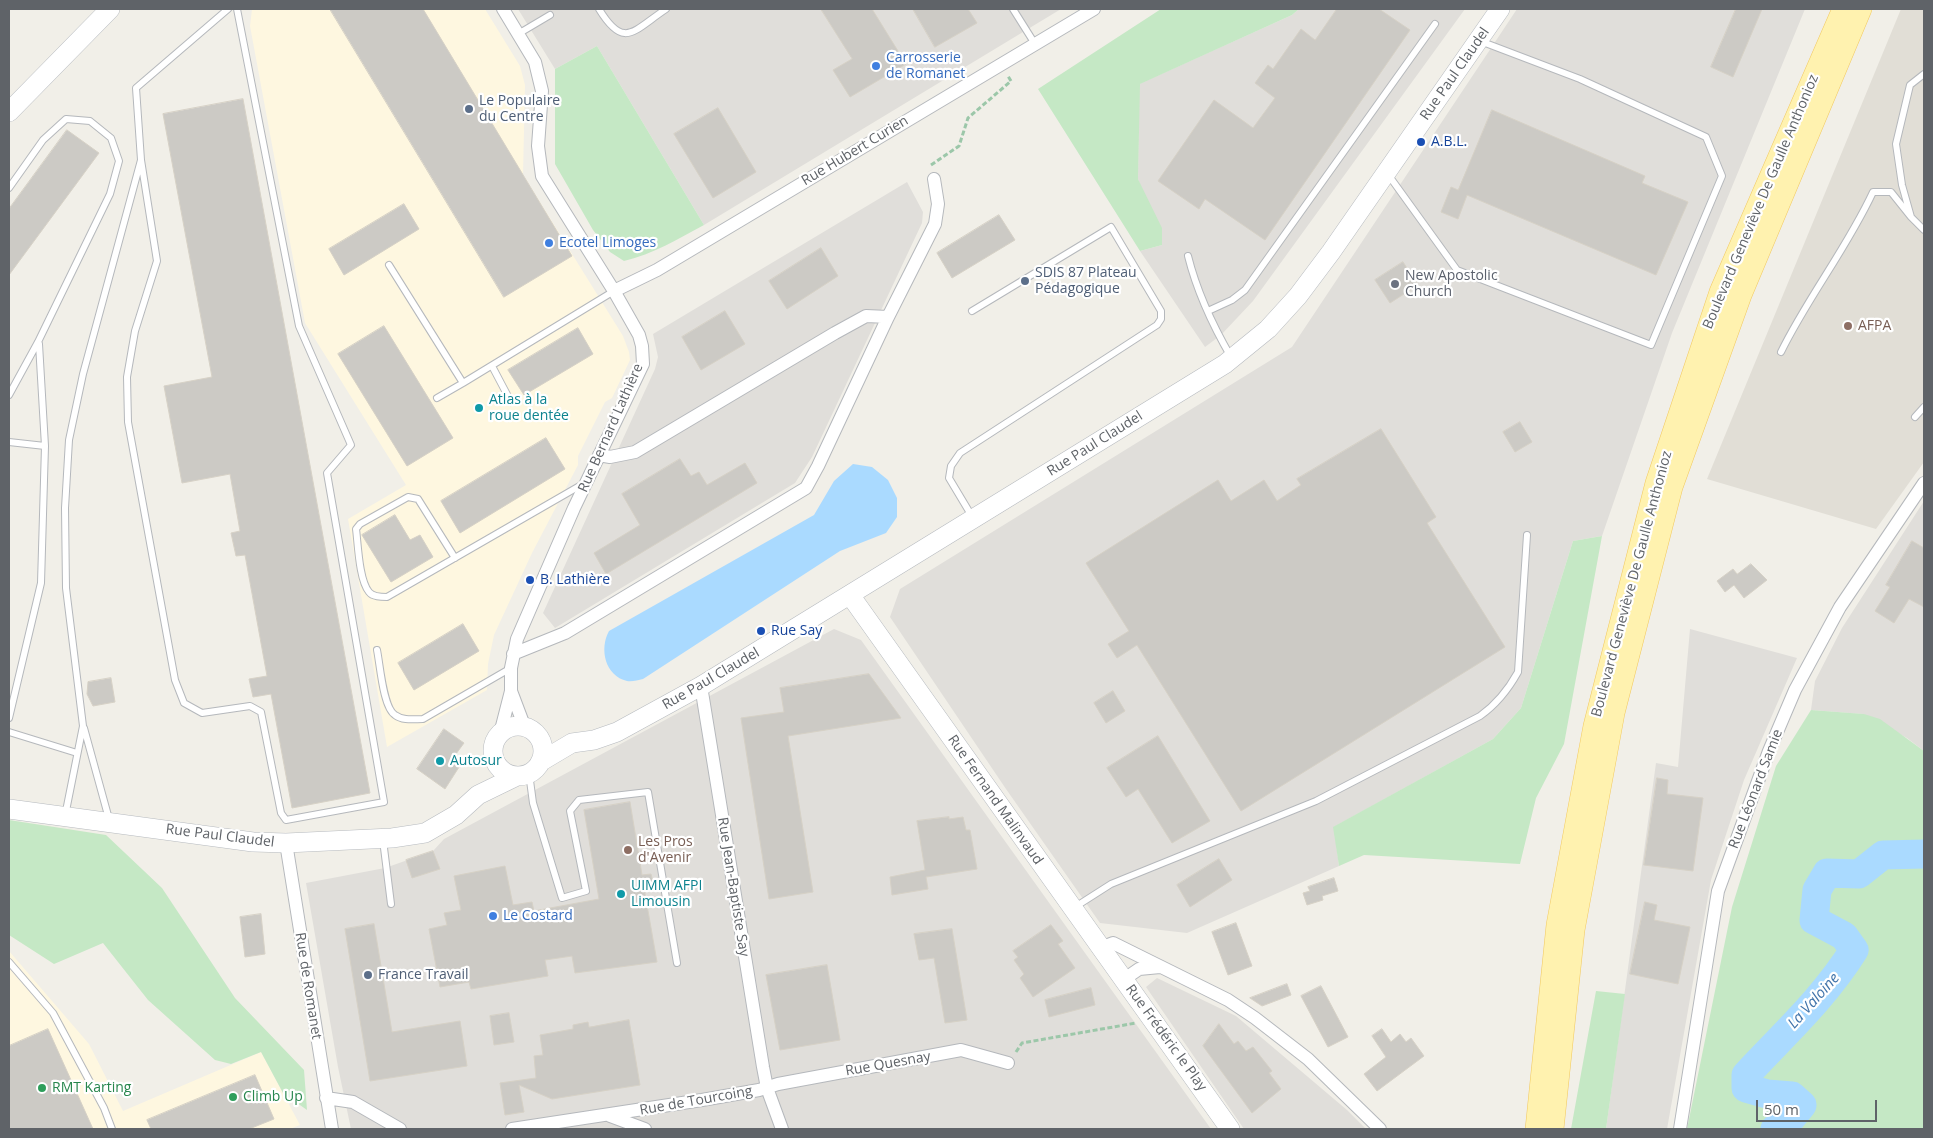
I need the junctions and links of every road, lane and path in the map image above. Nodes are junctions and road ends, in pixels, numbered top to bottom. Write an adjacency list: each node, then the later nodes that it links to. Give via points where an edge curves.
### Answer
1 (110, 9): 19 (street)
2 (228, 9): 20 (lane, via 136,88)
3 (238, 9): 20 (lane, via 299,326 351,445 327,473 384,802 286,820 281,814 261,712 250,706 202,713 184,703 175,680 128,422 127,377 135,331 157,261)
4 (503, 9): 14 (street, Rue Bernard Lathière)
5 (599, 9): 6 (lane, via 618,33 630,33)
6 (666, 9)
7 (1013, 9): 16 (lane)
8 (1094, 9): 16 (street, Rue Hubert Curien)
9 (1500, 9): 15 (street, Rue Paul Claudel)
10 (1843, 9): 92 (main road, Boulevard Geneviève De Gaulle Anthonioz, via 1720,292 1656,483 1594,726 1558,916)
11 (1860, 9): 93 (main road, Boulevard Geneviève De Gaulle Anthonioz, via 1741,295 1672,487 1614,713 1574,930)
12 (550, 16): 14 (lane)
13 (1435, 24): 30 (lane, via 1245,290)
14 (518, 34): 29 (street, Rue Bernard Lathière, via 535,62 542,92 538,146 542,176)
15 (1479, 40): 22 (street, Rue Paul Claudel); 22 (lane, via 1580,80 1706,137 1722,176 1651,345 1457,270)
16 (1035, 44): 17 (street, Rue Hubert Curien)
17 (1001, 64): 21 (path, via 1011,81 968,118 959,146); 29 (street, Rue Hubert Curien, via 665,265)
18 (1924, 74): 25 (lane, via 1910,85 1896,144 1902,185)
19 (9, 112)
20 (141, 160): 58 (lane, via 83,374 70,440 65,508 66,588)
21 (930, 166)
22 (1387, 172): 35 (street, Rue Paul Claudel, via 1298,296 1268,329)
23 (934, 179): 32 (street, via 938,204 935,224)
24 (9, 188): 33 (lane, via 43,140 66,119 90,121 111,138 119,161 110,194)
25 (1912, 217): 26 (lane); 34 (lane, via 1891,192 1873,192 1857,227 1797,320)
26 (1924, 230)
27 (1188, 256): 30 (lane)
28 (389, 265): 37 (lane)
29 (614, 291): 36 (lane); 45 (street, Rue Bernard Lathière, via 639,336 643,364)
30 (1208, 311): 35 (lane)
31 (972, 312): 48 (lane, via 1111,227 1161,311 1157,325 960,453 951,466 949,478)
32 (888, 317): 45 (street, via 866,316 835,332 635,452 610,457); 53 (street, via 806,488 565,633)
33 (38, 342): 38 (lane); 44 (lane)
34 (1781, 352)
35 (1232, 358): 48 (street, Rue Paul Claudel)
36 (492, 366): 37 (lane); 40 (lane)
37 (463, 383): 39 (lane)
38 (9, 395)
39 (437, 398)
40 (511, 402)
41 (1924, 407): 42 (lane)
42 (1915, 417)
43 (9, 442): 44 (lane)
44 (45, 446): 57 (lane, via 41,582)
45 (599, 455): 46 (street, Rue Bernard Lathière)
46 (587, 482): 50 (lane); 53 (street, Rue Bernard Lathière)
47 (1924, 483): 94 (street, Rue Léonard Samie, via 1840,607 1795,690 1769,750 1718,891)
48 (973, 519): 51 (street, Rue Paul Claudel)
49 (1527, 535): 73 (lane, via 1521,658 1509,689 1494,706 1316,801 1111,884)
50 (455, 558): 50 (lane, via 387,597 376,596 368,591 363,578 356,529 408,497 418,499)
51 (850, 595): 55 (street, Rue Paul Claudel); 73 (street, Rue Fernand Malinvaud)
52 (378, 650): 54 (lane, via 388,708 395,716 407,720 423,719)
53 (513, 654): 54 (street, Rue Bernard Lathière)
54 (511, 668): 56 (street, Rue Bernard Lathière)
55 (701, 686): 62 (street, Rue Paul Claudel, via 617,732); 81 (street, Rue Jean-Baptiste Say)
56 (510, 691): 59 (street, Rue Bernard Lathière); 61 (street, Rue Bernard Lathière)
57 (9, 718)
58 (83, 726): 63 (lane); 69 (lane)
59 (531, 731): 61 (street, via 516,726); 62 (street, Rue Paul Claudel); 65 (street, via 542,748)
60 (9, 732): 63 (lane)
61 (500, 734): 64 (street, via 494,744)
62 (572, 743): 65 (street, Rue Paul Claudel)
63 (77, 753): 68 (lane)
64 (494, 757): 65 (street, via 502,771); 66 (street, Rue Paul Claudel)
65 (529, 770): 66 (street, Rue Paul Claudel); 76 (lane, via 533,803 562,898 586,891 570,811 579,800 648,792)
66 (478, 795): 70 (street, Rue Paul Claudel, via 456,815 425,833)
67 (9, 809): 68 (street, Rue Paul Claudel)
68 (64, 816): 69 (street, Rue Paul Claudel)
69 (109, 822): 71 (street, Rue Paul Claudel, via 253,842)
70 (382, 839): 71 (street, Rue Paul Claudel); 72 (lane)
71 (286, 843): 82 (street, Rue de Romanet)
72 (391, 904)
73 (1072, 909): 74 (street, Rue Fernand Malinvaud)
74 (1100, 948): 77 (street, via 1113,943); 78 (street, Rue Frédéric le Play)
75 (9, 962): 84 (lane, via 53,1013)
76 (677, 962)
77 (1162, 968): 78 (street, via 1143,967); 91 (street, via 1228,1000 1254,1018 1308,1059)
78 (1123, 980): 90 (street, Rue Frédéric le Play)
79 (1134, 1023): 80 (path, via 1022,1043)
80 (1008, 1063): 81 (street, Rue Quesnay, via 961,1050)
81 (767, 1088): 83 (street, Rue de Tourcoing); 89 (street, Rue de Tourcoing)
82 (326, 1098): 85 (street, Rue de Romanet); 86 (street, via 353,1102)
83 (610, 1116): 87 (street, Rue de Tourcoing); 88 (street, Rue de Tourcoing)
84 (112, 1129)
85 (332, 1129)
86 (400, 1129)
87 (512, 1129)
88 (645, 1129)
89 (782, 1129)
90 (1230, 1129)
91 (1380, 1129)
92 (1536, 1129)
93 (1553, 1129)
94 (1680, 1129)

